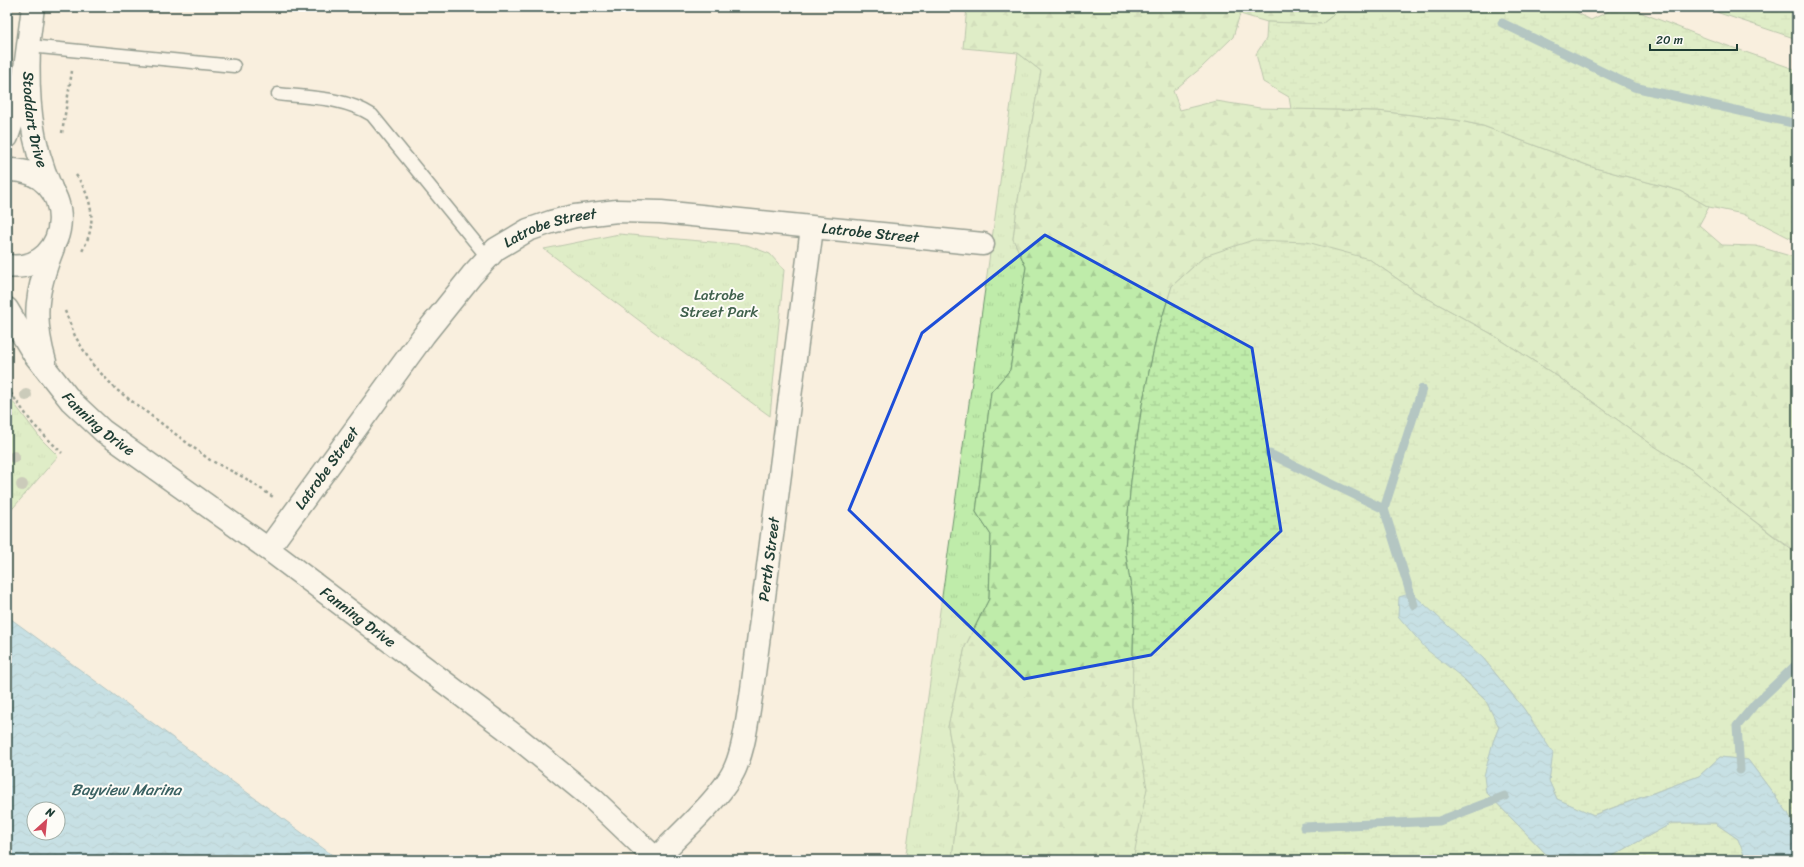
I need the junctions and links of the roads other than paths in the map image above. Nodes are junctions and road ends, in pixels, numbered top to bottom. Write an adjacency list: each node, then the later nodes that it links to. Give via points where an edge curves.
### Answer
1 (33, 7): 2 (street, Stoddart Drive)
2 (29, 46): 3 (lane); 5 (street, Stoddart Drive, via 19,101); 7 (street, Stoddart Drive, via 27,83 30,118 40,159)
3 (234, 66)
4 (278, 94): 11 (lane, via 344,102 360,107 372,115)
5 (7, 137)
6 (7, 170): 7 (street, via 22,170 39,177)
7 (52, 190): 9 (street, Stoddart Drive, via 61,212)
8 (812, 228): 10 (street, Latrobe Street); 11 (street, Latrobe Street, via 661,212 617,211 551,222 522,234 496,249); 16 (street, Perth Street, via 751,697 740,753 736,767 715,798)
9 (57, 238): 12 (street, via 48,251 35,261 19,266); 14 (street, Fanning Drive, via 42,275 37,307 40,345)
10 (983, 244)
11 (488, 258): 15 (street, Latrobe Street, via 424,335)
12 (7, 266)
13 (7, 309): 14 (street, Fanning Drive, via 34,354)
14 (55, 381): 15 (street, Fanning Drive, via 70,401 103,431)
15 (268, 549): 16 (street, Fanning Drive, via 553,765 594,800)
16 (656, 860)

